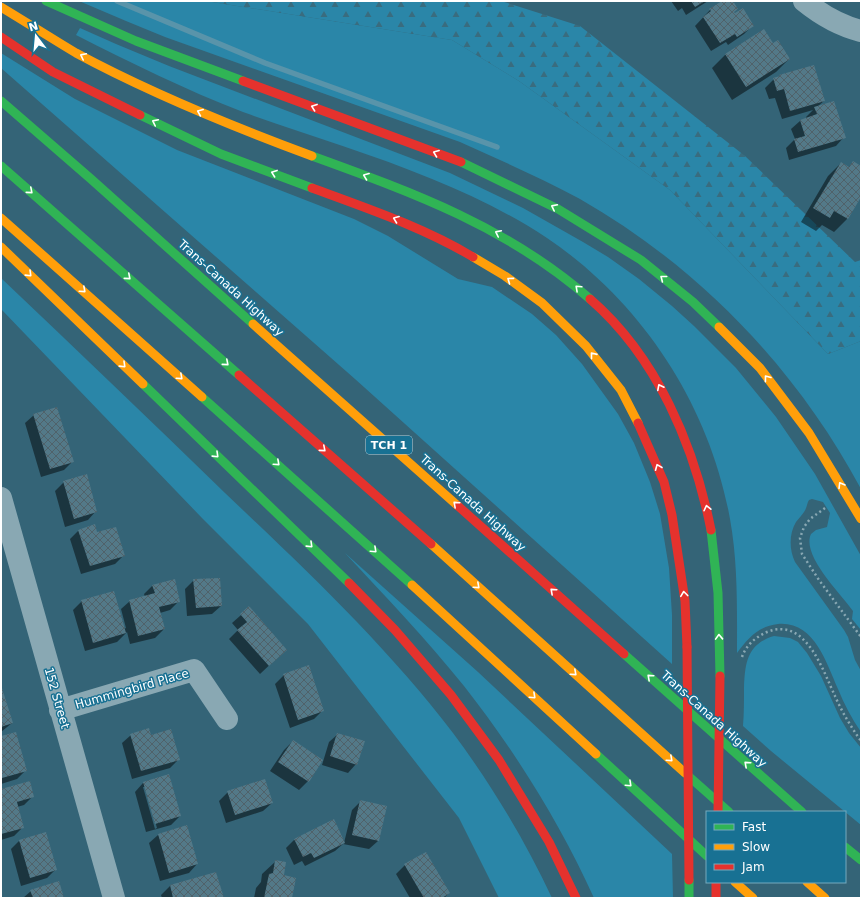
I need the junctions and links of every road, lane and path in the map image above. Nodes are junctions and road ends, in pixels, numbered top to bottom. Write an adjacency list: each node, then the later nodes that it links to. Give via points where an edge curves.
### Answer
1 (46, 1): 12 (highway, one-way to 1, via 809,433 760,368 693,302 641,260 558,209 466,164 136,41)
2 (804, 1): 4 (street)
3 (1, 7): 18 (highway, one-way to 3, bridge, via 718,605 707,510 682,430 656,381 634,346 614,321 566,277 506,237 415,194 236,127 152,91 71,50)
4 (856, 30)
5 (1, 37): 29 (highway, one-way to 5, bridge, via 685,601 672,515 664,482 644,434 621,390 586,346 542,303 505,276 460,249 403,222 221,154 53,72)
6 (1, 101): 20 (highway, Trans-Canada Highway / TCH 1, one-way to 6)
7 (1, 166): 19 (highway, one-way to 19, via 375,495)
8 (1, 218): 22 (highway, one-way to 22, via 359,536)
9 (1, 247): 28 (highway, one-way to 28, via 395,630 451,695 499,760 548,842)
10 (1, 498): 15 (street, 152 Street)
11 (825, 508): 13 (path, via 804,527 800,538 802,554)
12 (861, 519)
13 (861, 637)
14 (741, 662): 17 (path, via 748,645 763,634 785,630 798,636 808,644 820,663 842,712)
15 (60, 710): 16 (street, Hummingbird Place, via 194,670); 27 (street, 152 Street)
16 (227, 719)
17 (861, 741)
18 (718, 811)
19 (728, 811)
20 (801, 811)
21 (846, 848): 23 (highway)
22 (706, 855)
23 (861, 860)
24 (716, 883): 30 (highway)
25 (736, 883): 31 (highway)
26 (808, 883): 32 (highway)
27 (114, 898)
28 (576, 898)
29 (689, 898)
30 (716, 898)
31 (753, 898)
32 (825, 898)

